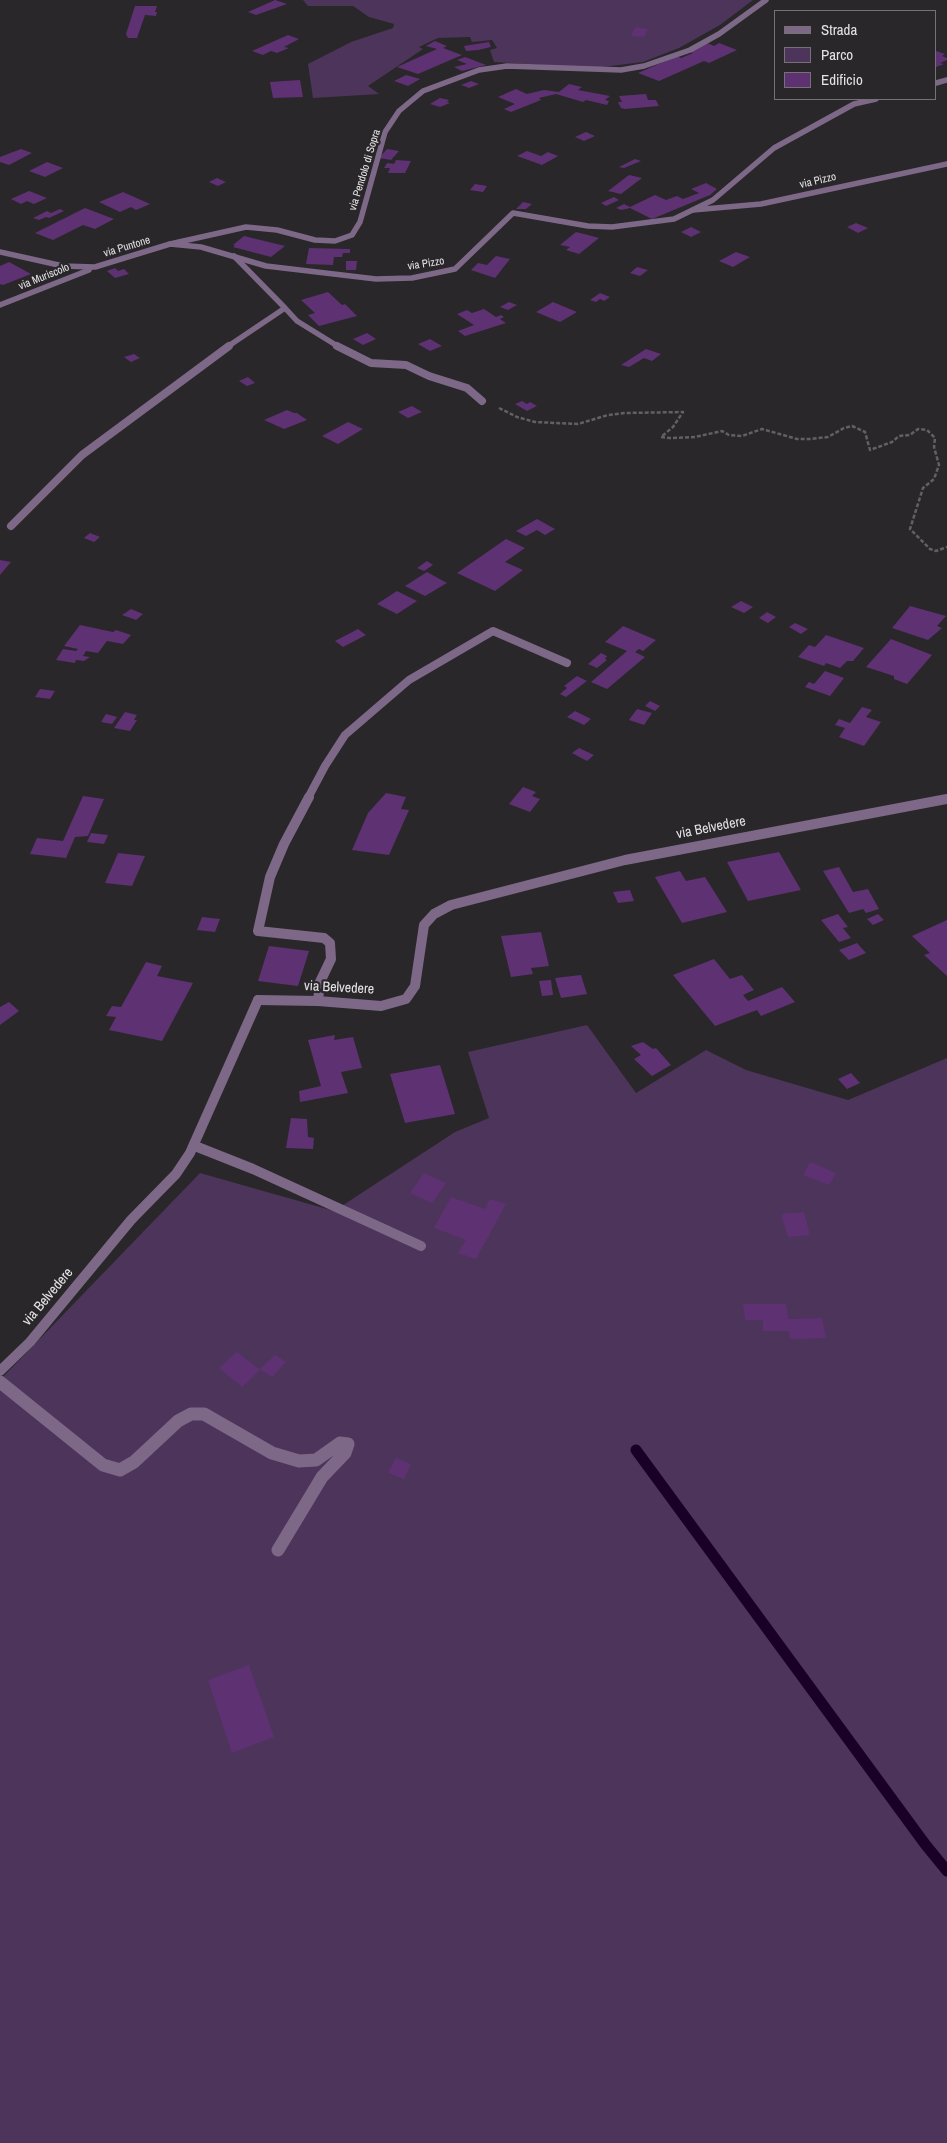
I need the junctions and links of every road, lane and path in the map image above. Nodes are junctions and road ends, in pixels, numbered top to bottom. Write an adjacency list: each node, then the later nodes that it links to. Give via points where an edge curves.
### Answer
1 (766, 0): 5 (street, via Pendolo di Sopra, via 690,50 644,66 621,70 507,66 479,70 422,91 399,111 385,132 360,222 352,235 335,242 246,226)
2 (872, 100): 4 (street, via Pizzo, via 854,104 774,148 713,200)
3 (947, 164): 4 (street, via Pizzo, via 761,204)
4 (693, 210): 7 (street, via Pizzo, via 674,219 612,227 513,213 456,270 412,278 376,279 327,274 266,266)
5 (170, 244): 7 (street, via Pizzo, via 200,247); 8 (street, via Puntone)
6 (0, 252): 8 (street, via Puntone, via 63,266)
7 (234, 256): 10 (street)
8 (95, 267): 9 (street, via Muriscolo)
9 (0, 305)
10 (285, 308): 11 (street, via 297,321 345,351 371,363 406,364 429,376 467,388); 12 (street, via 142,408 82,455)
11 (482, 401): 13 (path, via 535,422 578,424 624,413 683,412 661,437 670,438 722,431 742,436 762,429 797,439 810,439 828,437 852,426 865,432 870,450 918,429 927,430 936,438 934,447 939,465 934,479 923,488 910,530 930,550)
12 (11, 526)
13 (947, 547)
14 (567, 664): 16 (street, via 493,631 409,680 345,735 284,844 270,877 258,931 324,938 330,943 331,959 320,982)
15 (947, 799): 16 (street, via Belvedere, via 625,860 451,905 434,914 424,925 415,986 406,999 381,1006)
16 (318, 1001): 17 (street, via Belvedere, via 258,1000)
17 (195, 1146): 18 (street); 19 (street, via Belvedere, via 176,1174 131,1220 30,1342)
18 (421, 1246)
19 (0, 1371)
20 (0, 1382): 21 (street, via 103,1465 120,1470 134,1462 178,1420 191,1414 204,1414 272,1454 299,1461 316,1460 340,1443 348,1444 345,1453 322,1477)
21 (278, 1550)

